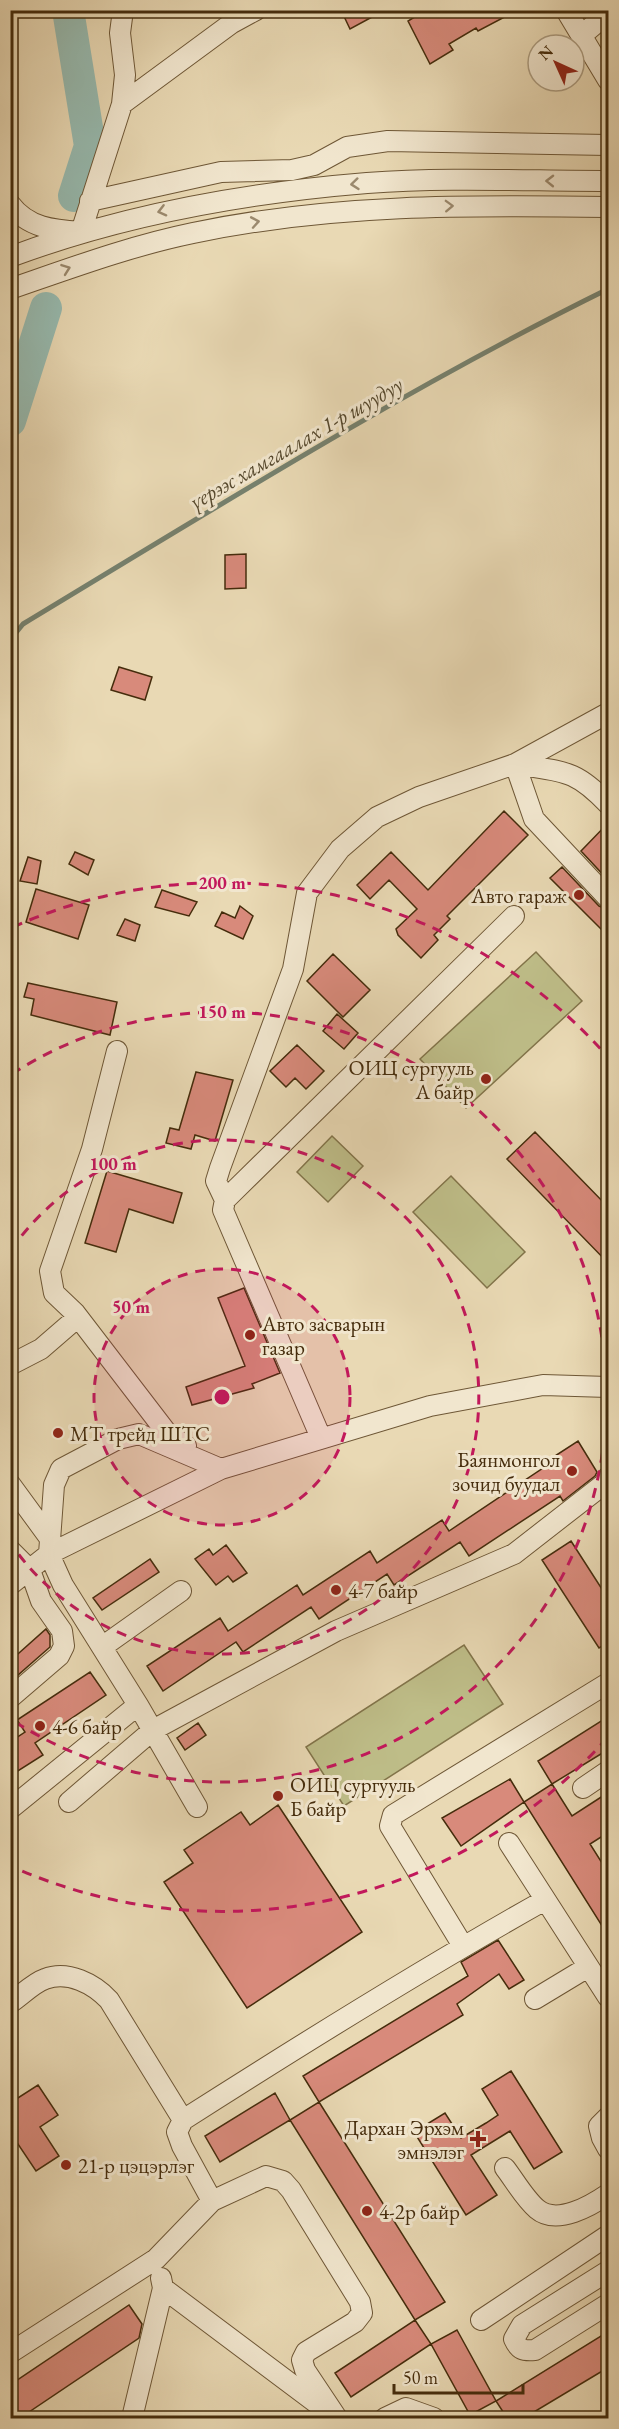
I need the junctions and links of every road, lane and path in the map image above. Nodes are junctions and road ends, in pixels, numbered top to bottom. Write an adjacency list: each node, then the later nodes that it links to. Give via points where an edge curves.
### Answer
1 (123, 10): 9 (street)
2 (256, 10): 9 (street, via 232,23)
3 (566, 10): 5 (street)
4 (609, 13): 6 (street)
5 (581, 33)
6 (584, 33)
7 (586, 42): 8 (street)
8 (609, 80)
9 (122, 105): 12 (street)
10 (609, 145): 12 (street, via 388,141 347,147 314,165 292,170 221,172)
11 (609, 181): 15 (street, one-way to 15, via 368,183 180,207)
12 (90, 201): 15 (street)
13 (10, 204): 15 (street, via 18,215 44,229)
14 (609, 207): 17 (street, one-way to 14, via 106,255 192,233 273,219 465,205)
15 (81, 232): 16 (street)
16 (10, 257)
17 (10, 289)
18 (609, 713): 19 (street)
19 (516, 764): 20 (street, via 573,774 588,782); 21 (street, via 534,819); 24 (street, via 419,797 377,817 340,849 307,893 293,969 216,1181)
20 (609, 804)
21 (609, 898)
22 (514, 916): 24 (street)
23 (117, 1051): 25 (street, via 92,1149 50,1271 54,1293)
24 (225, 1200): 28 (street, via 223,1210)
25 (78, 1317): 26 (street, via 41,1349); 29 (street, via 167,1433)
26 (10, 1365)
27 (609, 1387): 28 (street, via 543,1385 430,1406)
28 (321, 1438): 29 (street)
29 (221, 1469): 32 (street); 32 (street, via 139,1434 118,1439 62,1469 54,1485)
30 (609, 1477): 41 (street, via 514,1554 336,1631)
31 (10, 1484): 32 (street)
32 (50, 1547): 34 (street); 37 (street, via 63,1585)
33 (10, 1550): 34 (street)
34 (30, 1570): 35 (street); 39 (street, via 41,1601 62,1631 64,1646 59,1656)
35 (10, 1585)
36 (181, 1591): 37 (street)
37 (102, 1647): 40 (street)
38 (609, 1683): 49 (street, via 393,1815 390,1826)
39 (10, 1698)
40 (138, 1705): 41 (street); 46 (street)
41 (153, 1730): 44 (street); 45 (street)
42 (609, 1772): 43 (street)
43 (583, 1788)
44 (69, 1802)
45 (197, 1807)
46 (10, 1809)
47 (509, 1843): 48 (street)
48 (545, 1900): 49 (street); 50 (street)
49 (463, 1946): 55 (street)
50 (588, 1967): 51 (street); 52 (street)
51 (609, 1997)
52 (535, 1999)
53 (10, 2003): 55 (street, via 45,1979 65,1977 93,1986 109,2000)
54 (609, 2116): 56 (street, via 600,2126)
55 (183, 2120): 59 (street, via 177,2132 182,2146)
56 (609, 2149)
57 (505, 2168): 58 (street, via 538,2211 551,2215 591,2206)
58 (609, 2194)
59 (212, 2201): 61 (street); 68 (street, via 266,2176 283,2181 360,2302 362,2313 355,2322 306,2352 302,2360)
60 (608, 2238): 65 (street)
61 (156, 2259): 63 (street); 66 (street)
62 (609, 2271): 64 (street, via 522,2325 514,2339 524,2351 535,2350)
63 (163, 2288): 67 (street); 68 (street)
64 (609, 2304)
65 (481, 2320)
66 (10, 2353)
67 (132, 2418)
68 (337, 2418)
69 (385, 2418): 70 (street, via 406,2408)
70 (434, 2418)

